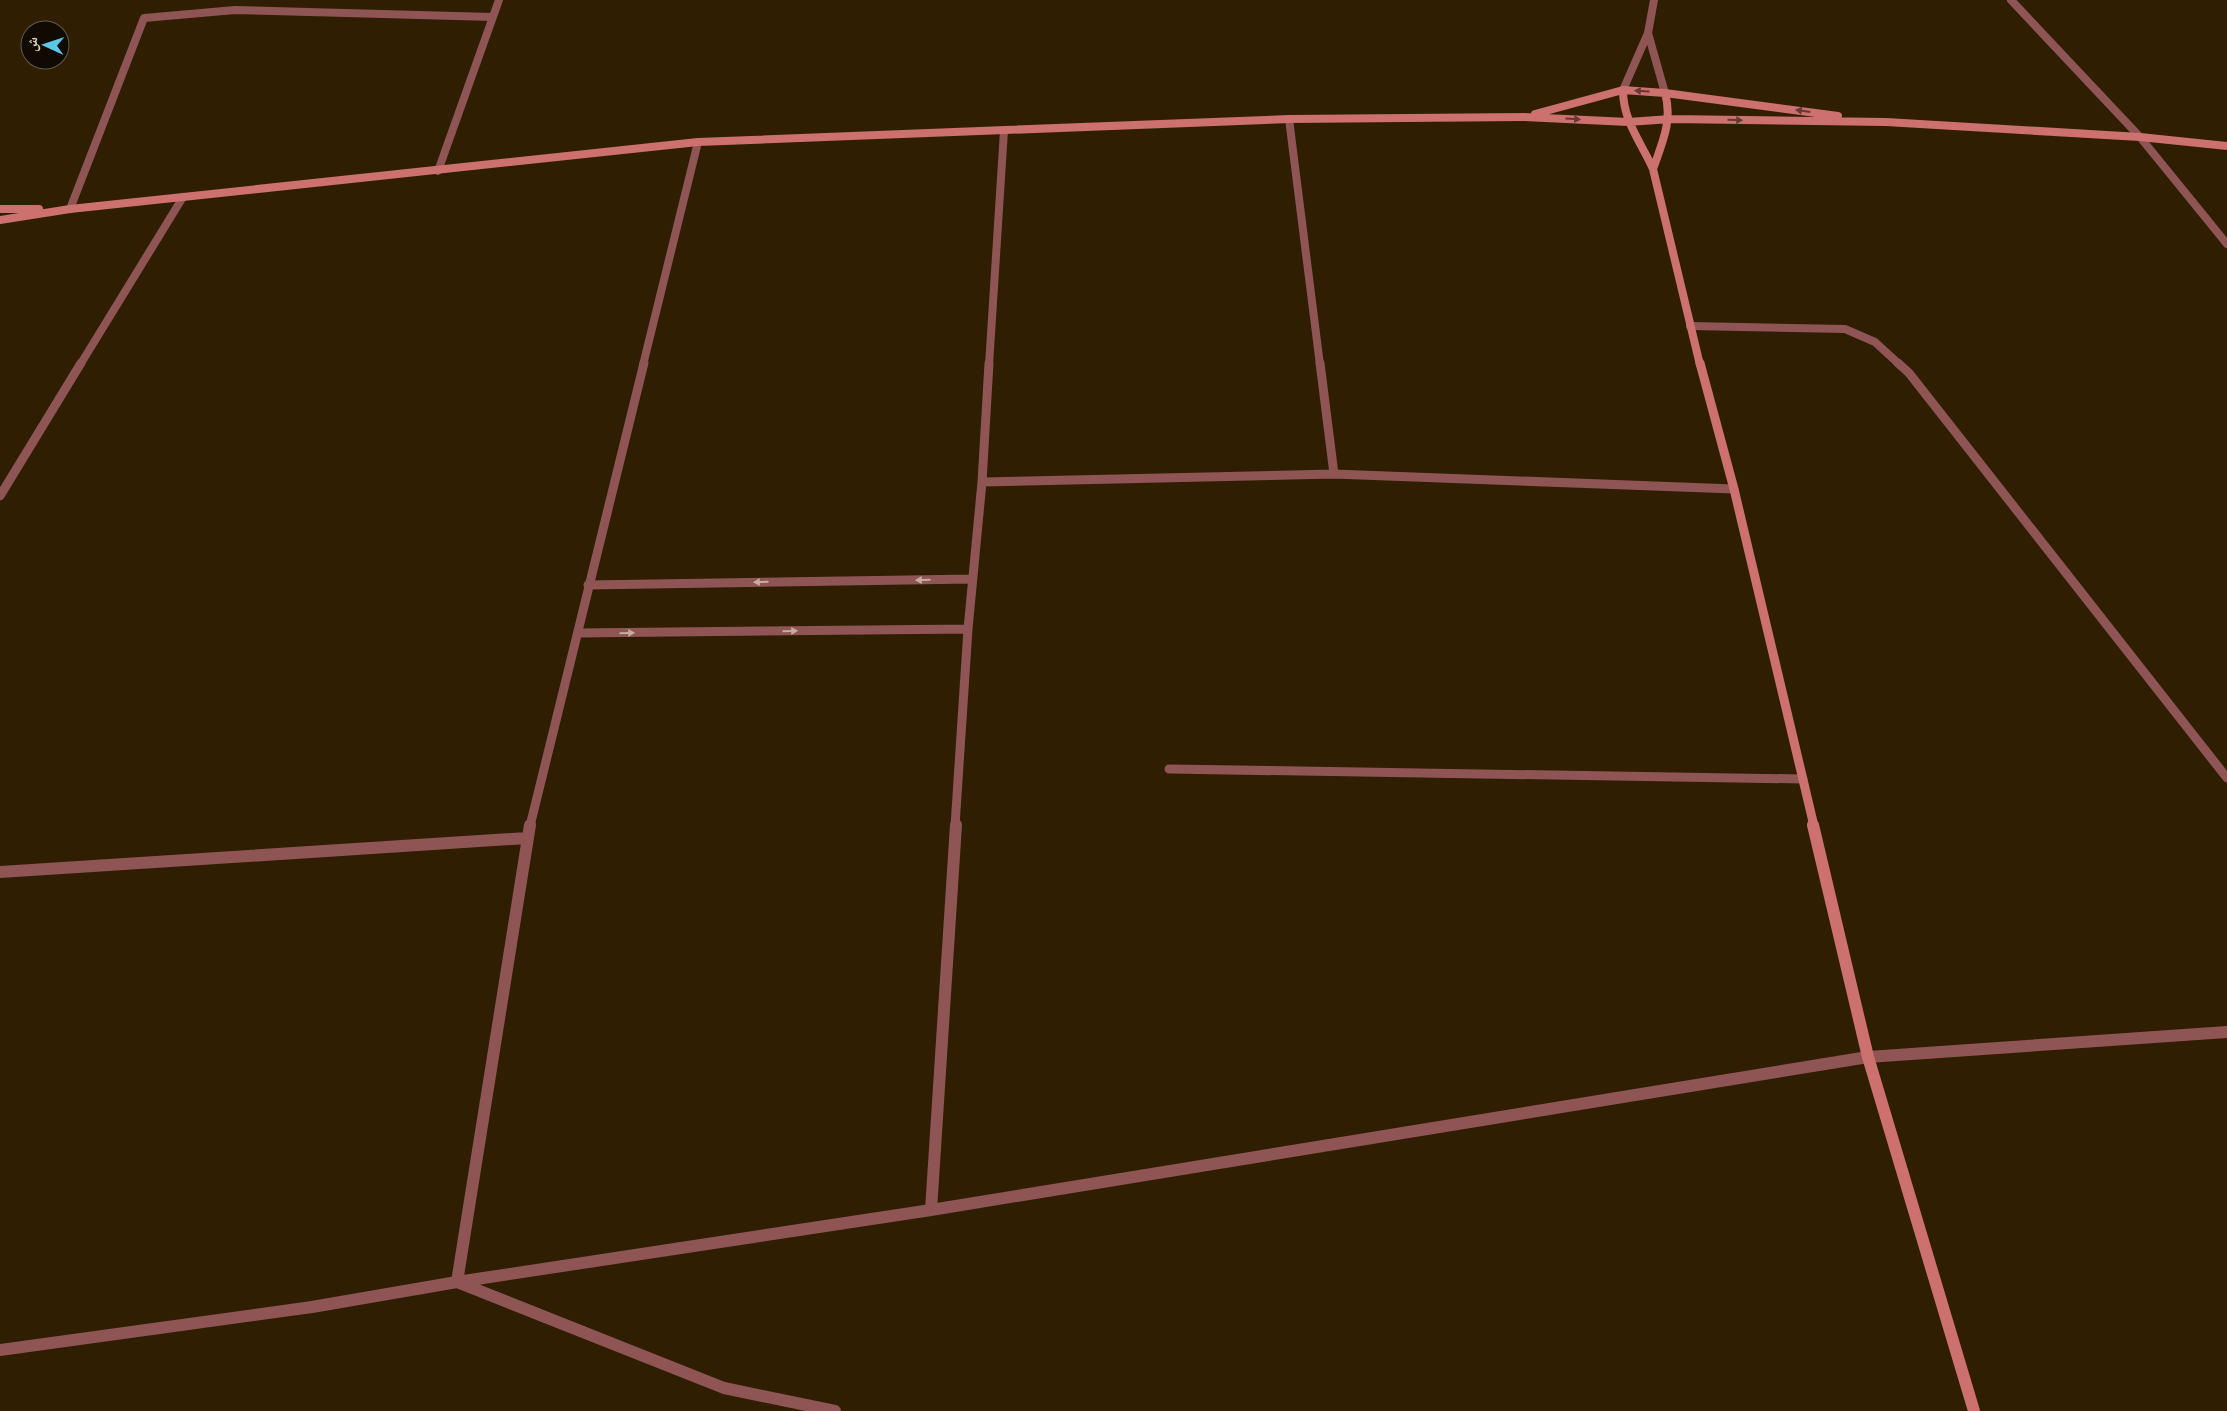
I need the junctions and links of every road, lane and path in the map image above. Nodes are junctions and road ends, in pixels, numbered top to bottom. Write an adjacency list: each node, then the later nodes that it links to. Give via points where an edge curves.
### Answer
1 (243, 0): 5 (street)
2 (499, 0): 6 (street)
3 (1654, 0): 7 (street)
4 (2011, 0): 16 (street)
5 (235, 10): 6 (street); 23 (street, via 144,18)
6 (492, 17): 20 (street)
7 (1648, 33): 8 (street); 9 (street)
8 (1623, 90): 9 (main road, one-way to 8); 10 (main road); 13 (main road, via 1623,107)
9 (1665, 93): 12 (main road); 14 (main road, one-way to 9)
10 (1524, 117): 11 (main road); 13 (main road, one-way to 13)
11 (1289, 119): 15 (main road); 27 (street)
12 (1671, 119): 13 (main road); 14 (main road, one-way to 14); 19 (main road)
13 (1628, 122): 19 (main road)
14 (1886, 122): 16 (main road)
15 (1004, 131): 17 (main road); 28 (street)
16 (2140, 137): 18 (main road); 25 (street)
17 (698, 142): 20 (main road); 32 (street)
18 (2227, 146)
19 (1653, 169): 26 (main road)
20 (438, 171): 21 (main road)
21 (182, 197): 23 (main road); 30 (street)
22 (0, 209): 23 (main road)
23 (70, 209): 24 (main road)
24 (0, 220)
25 (2227, 244)
26 (1690, 326): 29 (main road); 36 (street, via 1844,329 1875,342 1909,373)
27 (1334, 474): 28 (street); 29 (street)
28 (982, 482): 31 (street)
29 (1734, 489): 37 (main road)
30 (0, 496)
31 (972, 579): 32 (street, one-way to 32); 33 (street)
32 (588, 585): 34 (street)
33 (968, 629): 34 (street, one-way to 33); 42 (street)
34 (578, 633): 38 (street)
35 (1169, 769): 37 (street)
36 (2227, 778)
37 (1803, 779): 41 (main road)
38 (526, 838): 39 (street); 43 (street)
39 (0, 872)
40 (2227, 1032): 41 (street)
41 (1868, 1057): 42 (street); 46 (main road)
42 (931, 1210): 43 (street)
43 (457, 1282): 44 (street, via 312,1307); 45 (street, via 724,1388)
44 (0, 1350)
45 (835, 1411)
46 (1974, 1411)

